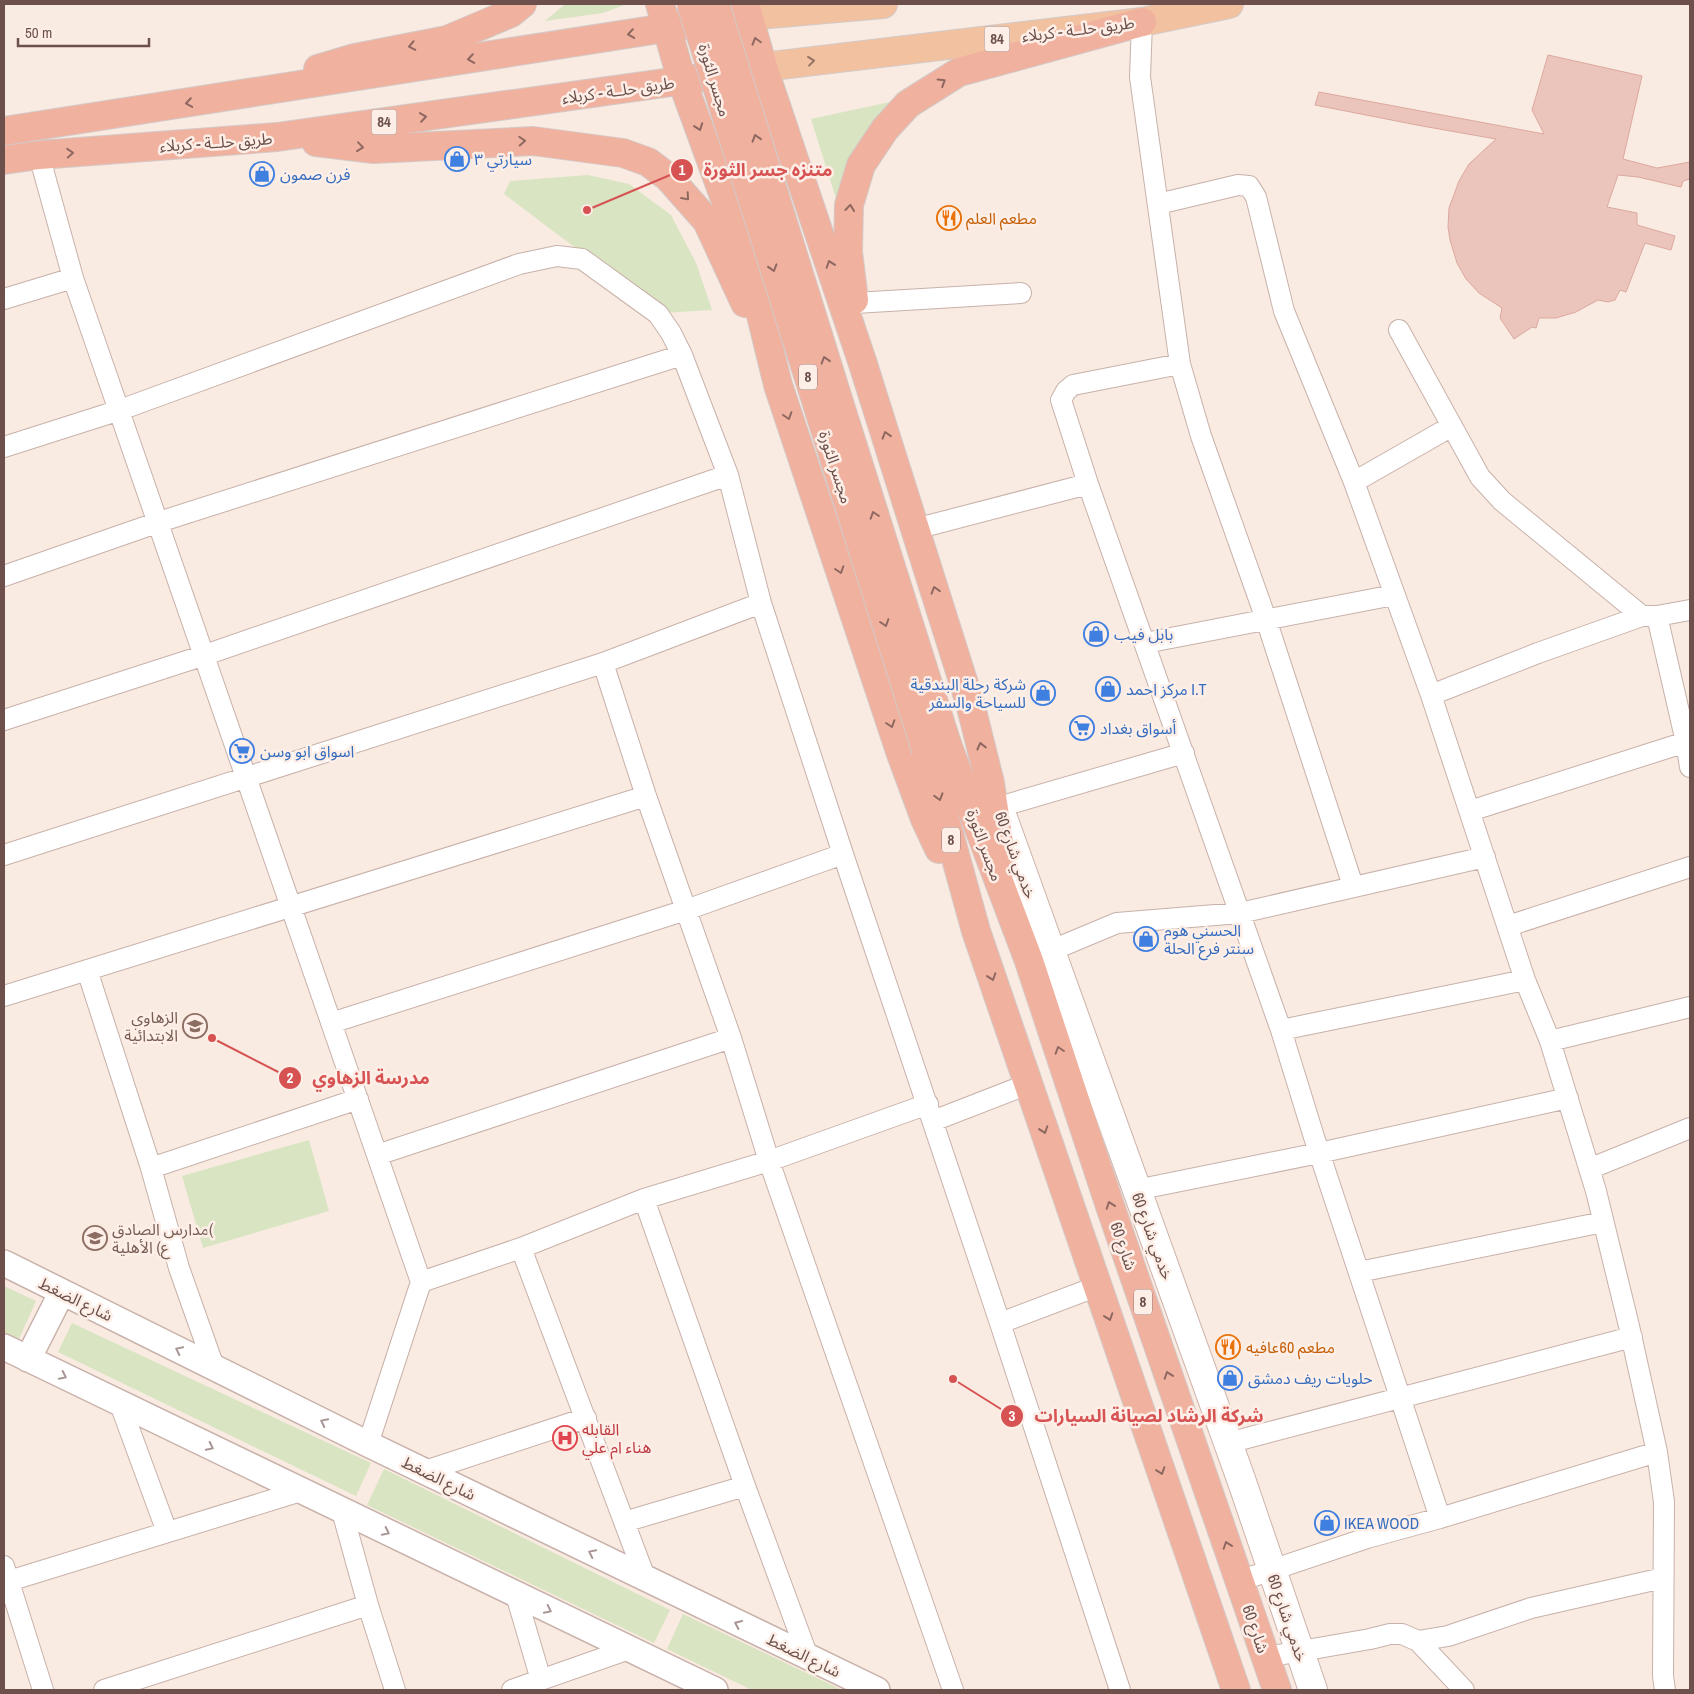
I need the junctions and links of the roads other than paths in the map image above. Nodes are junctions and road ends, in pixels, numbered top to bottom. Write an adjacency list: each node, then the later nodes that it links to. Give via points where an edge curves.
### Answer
1 (522, 4): 11 (highway, one-way to 11, via 511,13 447,40 355,58)
2 (691, 4): 48 (highway, مجسر الثورة / 8, one-way to 48, bridge)
3 (715, 4): 48 (highway, مجسر الثورة / 8, one-way to 3, bridge, via 837,396)
4 (883, 4): 6 (main road)
5 (1229, 4): 8 (main road, طريق حلــة - كربلاء / 84)
6 (747, 10): 7 (highway); 9 (highway, one-way to 6)
7 (663, 16): 10 (highway); 11 (highway, one-way to 11)
8 (1142, 22): 9 (main road, طريق حلــة - كربلاء / 84, one-way to 8); 16 (street, via 1140,77); 22 (highway, one-way to 8, via 848,252 849,205 861,165 884,129 908,104 959,72)
9 (763, 67): 10 (highway, طريق حلــة - كربلاء / 84); 17 (highway)
10 (682, 82): 13 (highway, طريق حلــة - كربلاء / 84, one-way to 10); 18 (highway, one-way to 18)
11 (230, 97): 12 (highway, one-way to 12)
12 (4, 131)
13 (277, 137): 14 (highway, طريق حلــة - كربلاء / 84, one-way to 13); 27 (highway, one-way to 27, via 374,149 533,141 623,153 648,162 668,177 707,220)
14 (39, 155): 15 (highway, طريق حلــة - كربلاء / 84); 19 (street)
15 (4, 160)
16 (1158, 204): 26 (street); 32 (street, via 1238,185 1249,186 1256,198 1284,311)
17 (821, 237): 18 (highway, via 809,219 790,214 773,217 753,235); 25 (highway, one-way to 17)
18 (748, 262): 27 (highway)
19 (73, 278): 21 (street); 28 (street)
20 (1021, 293): 22 (street)
21 (4, 299)
22 (855, 303): 25 (highway)
23 (1399, 330): 29 (street)
24 (682, 355): 28 (street, via 658,314 582,259 557,256 519,264); 31 (street); 34 (street)
25 (862, 361): 35 (highway, one-way to 25)
26 (1180, 364): 33 (street, via 1073,384 1066,391 1061,400); 41 (street, via 1201,436)
27 (778, 385): 65 (highway, one-way to 65, via 901,754 925,819)
28 (120, 410): 30 (street); 34 (street)
29 (1452, 426): 32 (street); 40 (street, via 1480,477 1502,501)
30 (4, 447)
31 (728, 475): 38 (street); 43 (street)
32 (1354, 482): 37 (street)
33 (1088, 484): 35 (street); 42 (street)
34 (159, 522): 36 (street); 43 (street)
35 (916, 529): 52 (highway, one-way to 35, via 970,703)
36 (4, 576)
37 (1394, 595): 41 (street); 45 (street)
38 (761, 603): 44 (street); 55 (street)
39 (1690, 610): 40 (street)
40 (1650, 616): 45 (street); 47 (street)
41 (1266, 619): 42 (street); 59 (street)
42 (1145, 643): 49 (street)
43 (205, 655): 46 (street); 51 (street)
44 (603, 663): 51 (street); 53 (street)
45 (1431, 695): 54 (street)
46 (4, 720)
47 (1686, 742): 50 (street); 54 (street)
48 (937, 747): 63 (highway, مجسر الثورة / 8); 65 (highway, مجسر الثورة / 8, one-way to 65)
49 (1184, 754): 52 (street); 62 (street)
50 (1690, 767)
51 (247, 778): 56 (street); 60 (street)
52 (994, 795): 63 (highway); 66 (main road, خدمي شارع 60)
53 (646, 796): 60 (street); 61 (street)
54 (1470, 811): 57 (street)
55 (843, 854): 61 (street); 78 (street)
56 (4, 855)
57 (1485, 857): 59 (street); 64 (street)
58 (1690, 867): 64 (street)
59 (1353, 886): 62 (street)
60 (291, 906): 67 (street); 71 (street)
61 (686, 910): 71 (street); 73 (street)
62 (1240, 912): 66 (street, via 1117,923); 72 (street)
63 (1010, 914): 116 (highway, شارع 60 / 8, one-way to 63, via 1029,961)
64 (1508, 926): 68 (street)
65 (976, 930): 75 (highway, 8, one-way to 75)
66 (1050, 951): 85 (main road, خدمي شارع 60)
67 (87, 970): 69 (street); 83 (street)
68 (1525, 980): 72 (street); 74 (street)
69 (4, 996)
70 (1690, 1007): 74 (street)
71 (331, 1023): 77 (street)
72 (1281, 1030): 80 (street)
73 (731, 1038): 81 (street); 82 (street)
74 (1550, 1042): 76 (street)
75 (1028, 1084): 78 (street); 92 (highway, 8, one-way to 92)
76 (1568, 1098): 80 (street); 84 (street)
77 (358, 1099): 81 (street); 83 (street)
78 (931, 1112): 82 (street); 94 (street)
79 (1690, 1128): 84 (street)
80 (1319, 1153): 85 (street); 90 (street)
81 (377, 1155): 91 (street)
82 (768, 1161): 86 (street); 131 (street)
83 (150, 1168): 98 (street)
84 (1589, 1169): 87 (street)
85 (1136, 1190): 102 (main road, خدمي شارع 60)
86 (644, 1200): 88 (street); 106 (street)
87 (1604, 1222): 90 (street); 95 (street)
88 (521, 1248): 91 (street); 101 (street)
89 (4, 1263): 93 (street, شارع الضغط)
90 (1359, 1272): 99 (street)
91 (420, 1282): 103 (street)
92 (1098, 1286): 94 (street); 133 (highway, 8, one-way to 133)
93 (62, 1292): 97 (street); 98 (street, شارع الضغط, one-way to 93)
94 (1000, 1323): 132 (street)
95 (1632, 1337): 99 (street); 104 (street)
96 (4, 1347): 97 (street)
97 (28, 1359): 100 (street, one-way to 100)
98 (214, 1367): 103 (street, شارع الضغط, one-way to 98)
99 (1401, 1397): 102 (street); 109 (street)
100 (120, 1404): 107 (street, one-way to 107); 111 (street)
101 (586, 1418): 105 (street); 110 (street)
102 (1228, 1443): 112 (main road, خدمي شارع 60)
103 (368, 1444): 105 (street, شارع الضغط)
104 (1657, 1452): 109 (street); 114 (street, via 1664,1502)
105 (425, 1471): 115 (street, شارع الضغط, one-way to 105)
106 (745, 1486): 110 (street); 122 (street)
107 (301, 1492): 108 (street); 111 (street)
108 (342, 1511): 117 (street, one-way to 117); 118 (street)
109 (1440, 1518): 112 (street)
110 (624, 1522): 115 (street)
111 (167, 1532): 113 (street)
112 (1272, 1570): 116 (street); 121 (main road, خدمي شارع 60)
113 (6, 1573): 125 (street)
114 (1664, 1578): 119 (street, via 1531,1608 1448,1636); 137 (street)
115 (646, 1580): 122 (street, شارع الضغط, one-way to 115)
116 (1239, 1581): 123 (highway, شارع 60 / 8)
117 (516, 1595): 120 (street, one-way to 120); 124 (street)
118 (368, 1605): 126 (street); 127 (street)
119 (1418, 1642): 121 (street, via 1402,1634 1390,1634); 136 (street)
120 (629, 1649): 124 (street); 129 (street)
121 (1300, 1652): 123 (street); 135 (main road, خدمي شارع 60)
122 (808, 1657): 130 (street, شارع الضغط)
123 (1266, 1657): 134 (highway, شارع 60 / 8)
124 (541, 1680): 128 (street)
125 (43, 1690)
126 (104, 1690)
127 (396, 1690)
128 (512, 1690)
129 (715, 1690)
130 (877, 1690)
131 (953, 1690)
132 (1120, 1690)
133 (1236, 1690)
134 (1277, 1690)
135 (1313, 1690)
136 (1464, 1690)
137 (1664, 1690)

